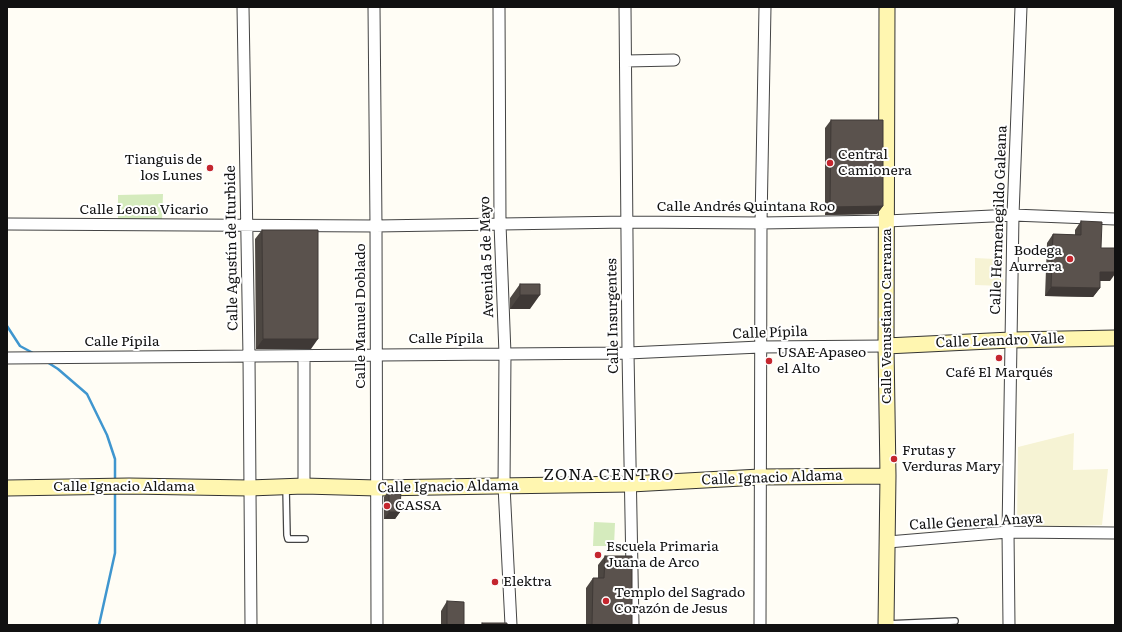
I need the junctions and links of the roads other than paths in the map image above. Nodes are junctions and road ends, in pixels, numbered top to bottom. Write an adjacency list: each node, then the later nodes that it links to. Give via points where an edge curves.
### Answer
1 (243, 7): 17 (street, Calle Agustín de Iturbide)
2 (374, 7): 18 (street, Calle Manuel Doblado)
3 (500, 7): 16 (street, Avenida 5 de Mayo)
4 (625, 7): 9 (street, Calle Insurgentes)
5 (765, 7): 14 (street)
6 (887, 7): 13 (street, Calle Venustiano Carranza)
7 (1021, 7): 10 (street, Calle Hermenegildo Galeana)
8 (674, 60): 9 (street)
9 (626, 61): 12 (street, Calle Insurgentes)
10 (1013, 215): 11 (street, Calle Andrés Quintana Roo); 13 (street, Calle Andrés Quintana Roo); 20 (street, Calle Hermenegildo Galeana)
11 (1115, 219)
12 (627, 222): 14 (street, Calle Andrés Quintana Roo); 16 (street, Calle Andrés Quintana Roo); 25 (street, Calle Insurgentes)
13 (887, 222): 14 (street, Calle Andrés Quintana Roo); 21 (street, Calle Venustiano Carranza)
14 (761, 223): 22 (street)
15 (7, 224): 17 (street, Calle Leona Vicario)
16 (500, 224): 18 (street, Calle Andrés Quintana Roo); 24 (street, Avenida 5 de Mayo)
17 (247, 226): 18 (street, Calle Leona Vicario); 27 (street, Calle Agustín de Iturbide)
18 (376, 226): 23 (street, Calle Manuel Doblado)
19 (1115, 338): 20 (street, Calle Leandro Valle)
20 (1011, 340): 21 (street, Calle Leandro Valle); 38 (street, Calle Hermenegildo Galeana)
21 (886, 346): 22 (street, Calle Pípila); 29 (street, Calle Venustiano Carranza)
22 (760, 348): 25 (street, Calle Pípila); 30 (street)
23 (376, 354): 24 (street, Calle Pípila); 26 (street, Calle Pípila); 37 (street, Calle Manuel Doblado)
24 (505, 354): 25 (street, Calle Pípila); 33 (street, Avenida 5 de Mayo)
25 (628, 354): 31 (street, Calle Insurgentes)
26 (304, 356): 27 (street, Calle Pípila); 32 (street)
27 (249, 357): 28 (street, Calle Pípila); 36 (street, Calle Agustín de Iturbide)
28 (12, 358)
29 (888, 476): 30 (street, Calle Ignacio Aldama); 41 (street, Calle Venustiano Carranza)
30 (760, 477): 31 (street, Calle Ignacio Aldama); 47 (street)
31 (631, 484): 33 (street, Calle Ignacio Aldama); 46 (street, Calle Insurgentes)
32 (304, 486): 34 (street, Calle Ignacio Aldama); 37 (street, Calle Ignacio Aldama)
33 (504, 486): 37 (street, Calle Ignacio Aldama); 45 (street, Avenida 5 de Mayo)
34 (286, 487): 36 (street, Calle Ignacio Aldama); 40 (lane, via 288,539)
35 (7, 488): 36 (street, Calle Ignacio Aldama)
36 (249, 488): 43 (street, Calle Agustín de Iturbide)
37 (377, 488): 44 (street, Calle Manuel Doblado)
38 (1008, 532): 39 (street, Calle General Anaya); 41 (street, Calle General Anaya); 49 (street, Calle Hermenegildo Galeana)
39 (1115, 533)
40 (305, 539)
41 (888, 542): 48 (street, Calle Venustiano Carranza)
42 (955, 621): 48 (lane)
43 (251, 625)
44 (377, 625)
45 (511, 625)
46 (633, 625)
47 (760, 625)
48 (886, 625)
49 (1009, 625)

